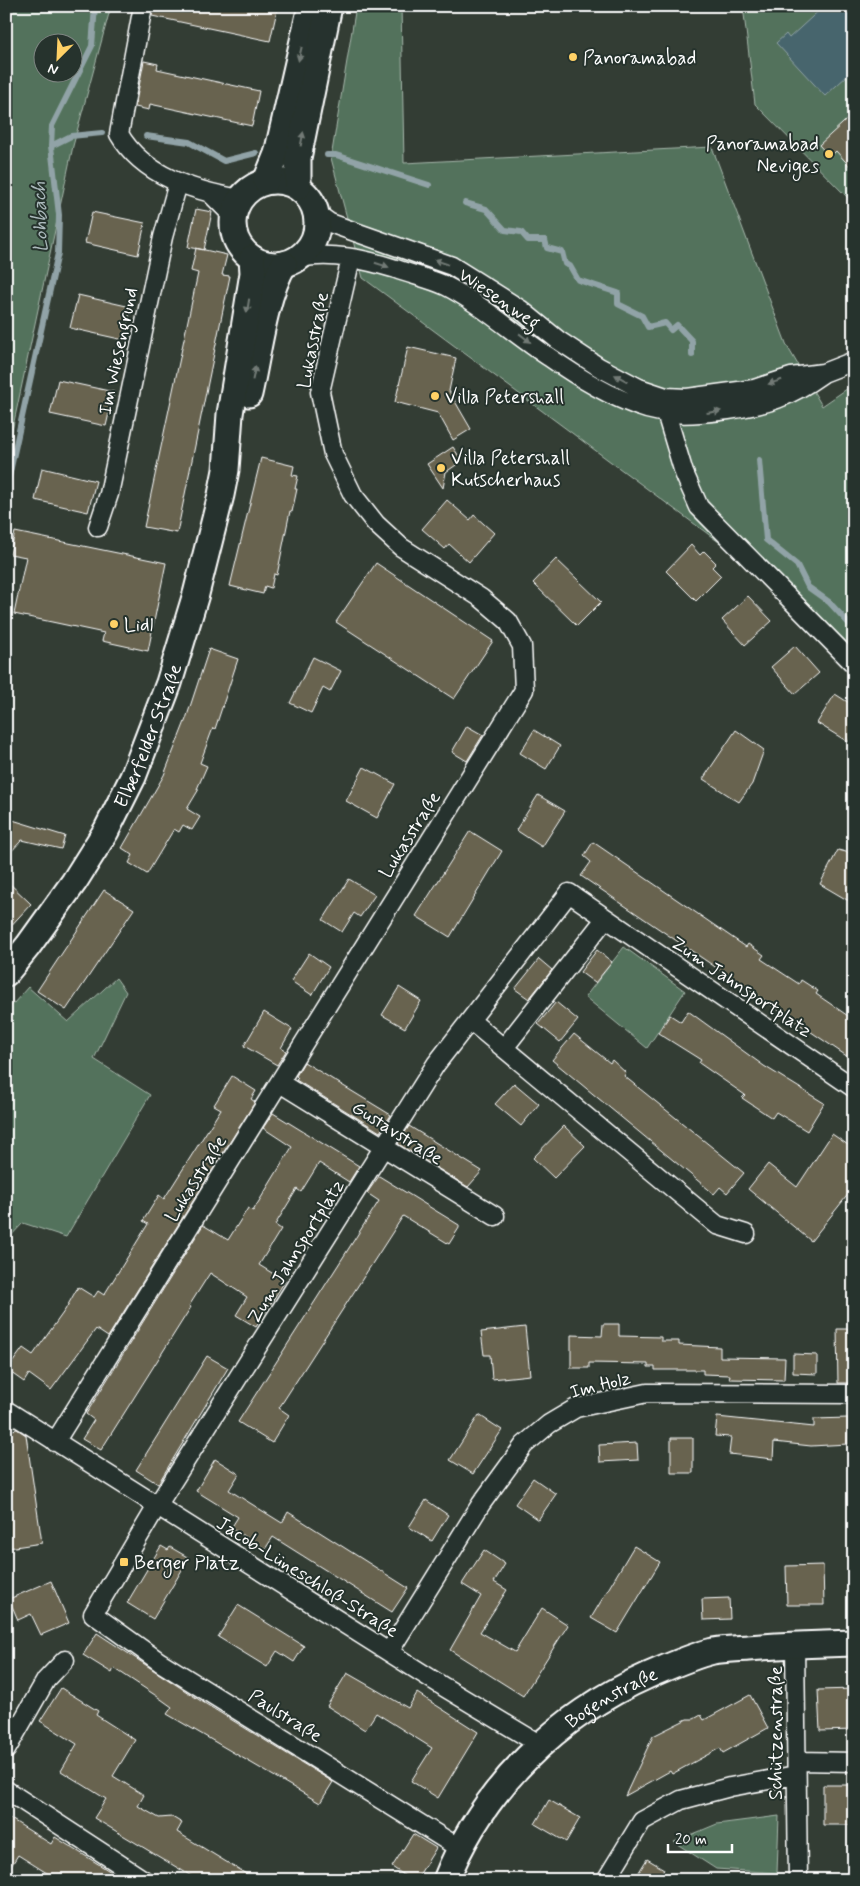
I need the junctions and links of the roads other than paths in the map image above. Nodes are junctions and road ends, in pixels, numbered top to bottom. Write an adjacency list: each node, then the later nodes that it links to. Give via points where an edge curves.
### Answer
1 (143, 6): 5 (street, via 120,134 128,150 143,163)
2 (311, 6): 4 (main road, one-way to 4, via 278,154)
3 (329, 6): 6 (main road, one-way to 3, via 298,158)
4 (266, 181): 6 (main road, via 283,180); 7 (main road, via 250,187)
5 (178, 183): 7 (street, via 212,194); 15 (street, Im Wiesengrund, via 163,237 109,494)
6 (298, 188): 8 (main road, via 310,198)
7 (236, 207): 9 (main road, via 234,232 239,247)
8 (316, 213): 11 (main road, via 317,231 310,246); 13 (street, Wiesenweg, one-way to 8, via 599,367 520,309 452,266 330,223)
9 (252, 258): 11 (main road, via 267,265); 14 (main road, Elberfelder Straße, one-way to 14, via 253,273 230,414)
10 (351, 258): 11 (street, Wiesenweg, via 320,255); 13 (street, Wiesenweg, one-way to 13, via 375,262 446,286 510,326 591,384 638,407); 21 (street, Lukasstraße, via 320,392 333,454 354,495 376,524 401,547 481,598 508,621 522,646 524,690)
11 (292, 261): 14 (main road, Elberfelder Straße, one-way to 11, via 244,417 275,278)
12 (854, 361): 13 (street, Wiesenweg, via 822,373 796,392 758,406 704,414)
13 (666, 405): 16 (street, via 684,473 699,507)
14 (226, 470): 18 (main road, Elberfelder Straße, via 196,594 169,683 133,776 106,831 74,882)
15 (98, 528)
16 (854, 664)
17 (606, 919): 19 (street, Zum Jahnsportplatz, via 569,893); 20 (street); 22 (street, Zum Jahnsportplatz)
18 (6, 973)
19 (471, 1021): 20 (street); 23 (street, Zum Jahnsportplatz, via 436,1064)
20 (504, 1048): 25 (street, via 717,1225)
21 (280, 1083): 23 (street, Gustavstraße); 28 (street, Lukasstraße)
22 (854, 1088)
23 (384, 1149): 24 (street, Gustavstraße); 29 (street, Zum Jahnsportplatz)
24 (495, 1216)
25 (746, 1234)
26 (854, 1394): 33 (street, Im Holz, via 647,1394 576,1408 549,1424 524,1445 481,1504)
27 (6, 1410): 28 (street, Jacob-Lüneschloß-Straße)
28 (55, 1442): 29 (street, Jacob-Lüneschloß-Straße)
29 (157, 1506): 30 (street, Zum Jahnsportplatz); 33 (street, Jacob-Lüneschloß-Straße)
30 (93, 1614): 40 (street, Paulstraße, via 160,1662)
31 (854, 1643): 32 (main road, Bogenstraße)
32 (795, 1645): 35 (main road, Bogenstraße, via 714,1651 668,1667 623,1686); 38 (street, Schützenstraße)
33 (389, 1652): 35 (street, Jacob-Lüneschloß-Straße)
34 (65, 1660): 36 (street, via 46,1680)
35 (539, 1744): 40 (main road, Bogenstraße, via 496,1793)
36 (6, 1750)
37 (854, 1762): 38 (street)
38 (797, 1768): 43 (street, via 681,1800 642,1821); 44 (street, Schützenstraße)
39 (6, 1790): 41 (street)
40 (459, 1848): 42 (main road, Bogenstraße)
41 (144, 1880)
42 (446, 1880)
43 (606, 1880)
44 (798, 1880)

